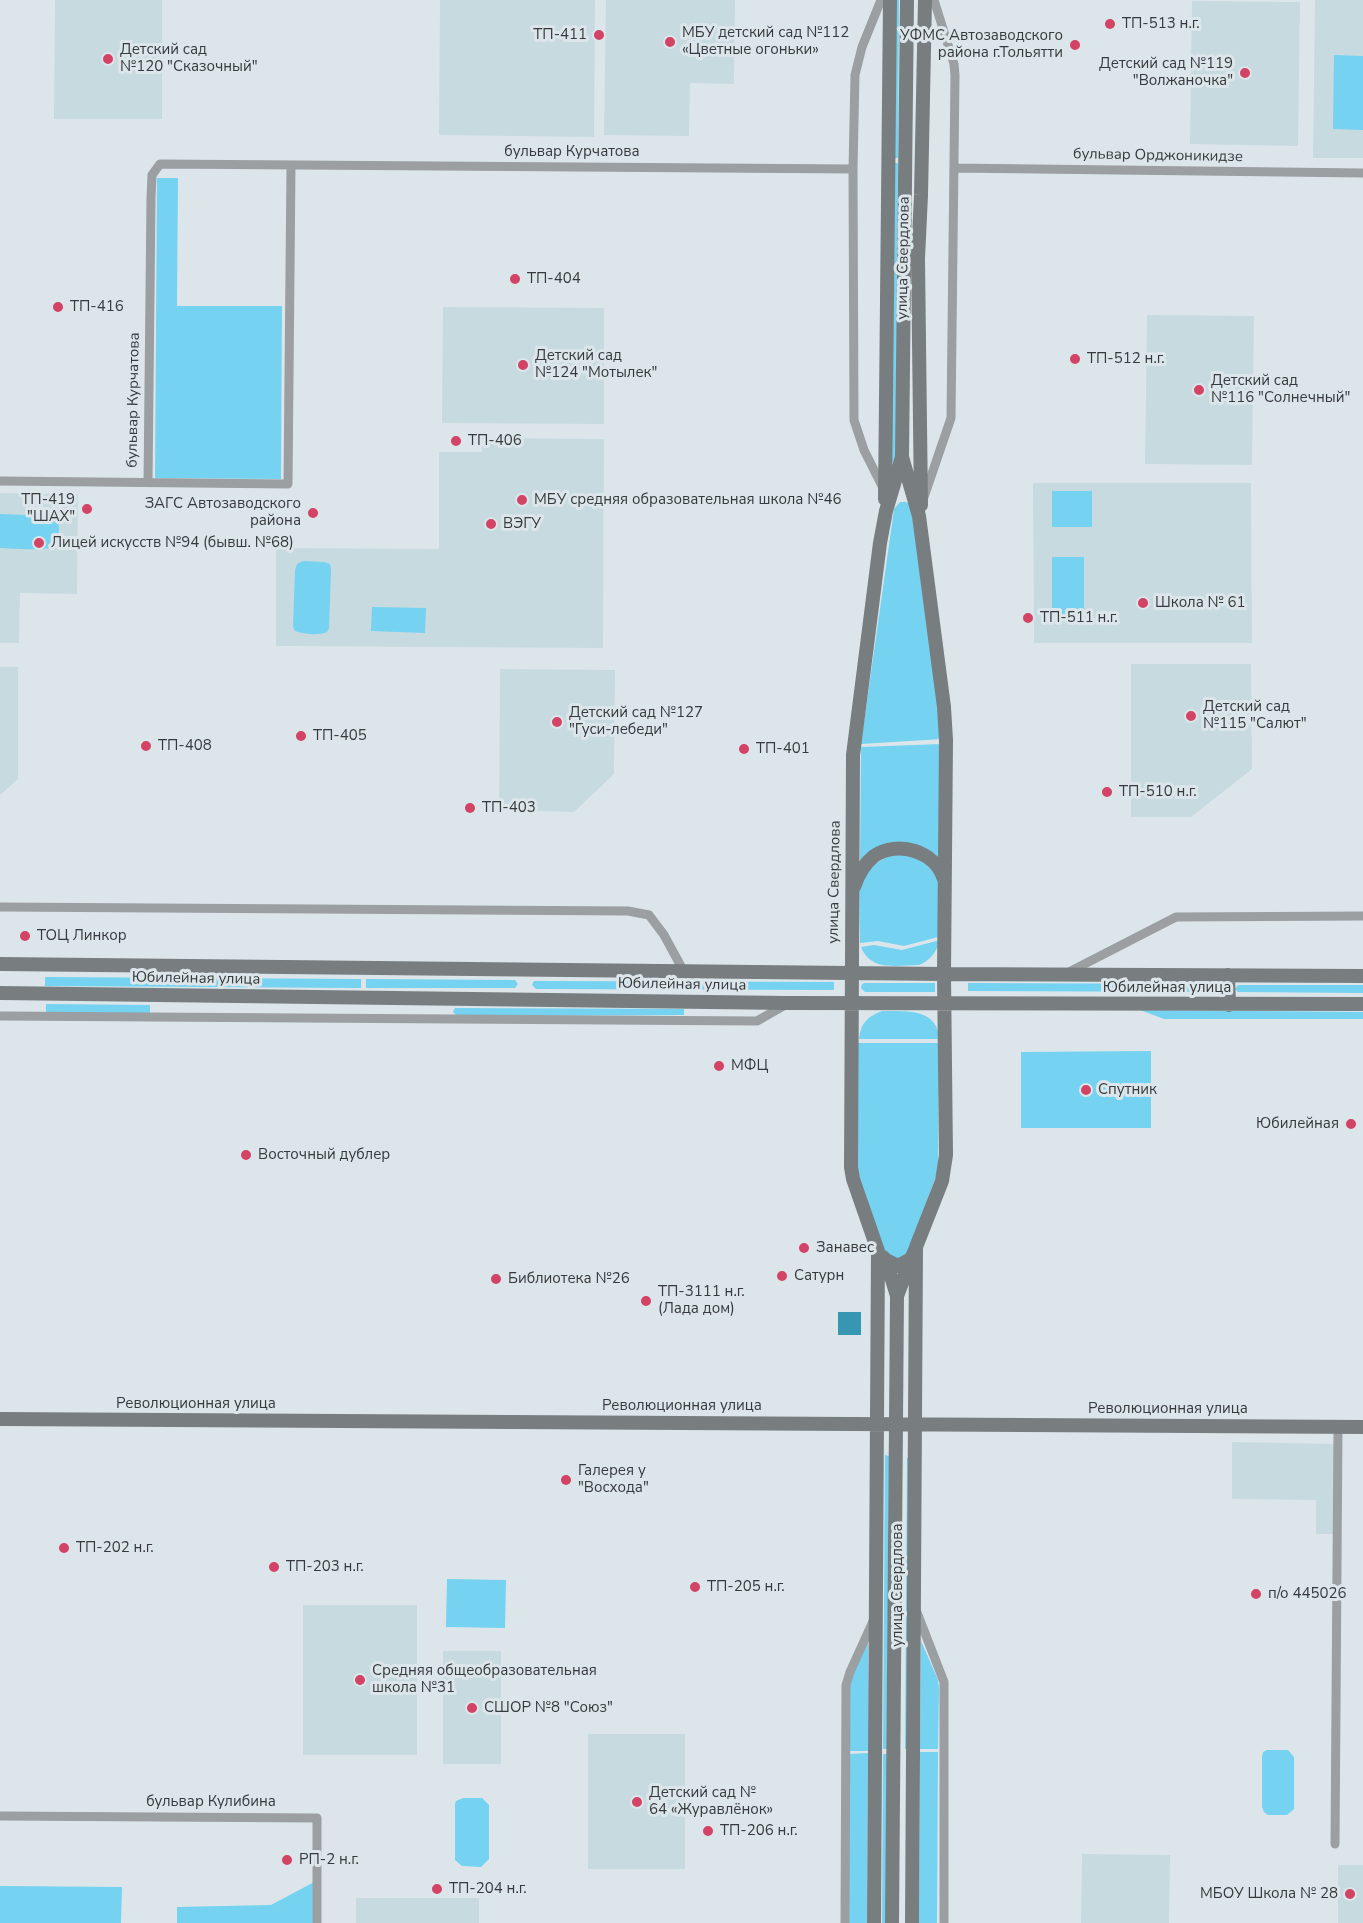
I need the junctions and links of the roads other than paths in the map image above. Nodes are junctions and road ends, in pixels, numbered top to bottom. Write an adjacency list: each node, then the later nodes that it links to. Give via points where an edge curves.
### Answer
1 (880, 0): 8 (street, via 855,75)
2 (890, 0): 13 (main road, улица Свердлова)
3 (907, 0): 10 (main road, улица Свердлова)
4 (925, 0): 14 (main road, улица Свердлова, via 918,259)
5 (934, 0): 7 (street, via 954,64)
6 (291, 165): 8 (street, бульвар Курчатова); 12 (street, бульвар Курчатова, via 160,164 152,175); 12 (street, бульвар Курчатова, via 288,484)
7 (954, 168): 9 (street, бульвар Орджоникидзе); 14 (street, via 951,418)
8 (854, 169): 13 (street, via 854,420)
9 (1363, 172)
10 (902, 457): 14 (main road, улица Свердлова); 15 (main road, улица Свердлова)
11 (0, 481): 12 (street, бульвар Курчатова)
12 (148, 482)
13 (885, 493): 15 (main road, улица Свердлова)
14 (919, 510): 15 (main road, via 910,500 903,499); 16 (main road, улица Свердлова, via 945,718)
15 (886, 511): 17 (main road, улица Свердлова, via 853,755)
16 (945, 887): 17 (main road, via 940,869 932,860 897,849 874,856 859,874); 23 (main road, улица Свердлова)
17 (852, 893): 22 (main road, улица Свердлова)
18 (0, 907): 21 (street, via 628,911 649,915)
19 (1363, 916): 24 (street, via 1176,917)
20 (0, 964): 21 (main road, Юбилейная улица)
21 (683, 970): 22 (main road, Юбилейная улица)
22 (851, 972): 23 (main road, Юбилейная улица); 29 (main road, улица Свердлова)
23 (944, 974): 24 (main road, Юбилейная улица); 30 (main road, улица Свердлова)
24 (1064, 974): 25 (main road, Юбилейная улица)
25 (1228, 975): 26 (main road, Юбилейная улица); 32 (main road)
26 (1363, 976)
27 (0, 993): 28 (main road, Юбилейная улица)
28 (787, 1004): 29 (main road, Юбилейная улица); 33 (street, via 757,1021)
29 (850, 1004): 30 (main road, Юбилейная улица); 35 (main road, улица Свердлова, via 851,1167)
30 (945, 1004): 32 (main road, Юбилейная улица); 34 (main road, улица Свердлова, via 945,1168)
31 (1363, 1004): 32 (main road, Юбилейная улица)
32 (1229, 1005)
33 (0, 1016)
34 (914, 1253): 35 (main road, via 898,1266); 36 (main road, улица Свердлова); 40 (main road, улица Свердлова)
35 (882, 1255): 36 (main road, улица Свердлова); 38 (main road, улица Свердлова)
36 (897, 1296): 39 (main road, улица Свердлова)
37 (0, 1419): 38 (main road, Революционная улица)
38 (878, 1425): 39 (main road, Революционная улица); 44 (main road, улица Свердлова)
39 (896, 1425): 40 (main road, Революционная улица); 50 (main road, улица Свердлова)
40 (915, 1425): 41 (main road, Революционная улица); 43 (main road, улица Свердлова)
41 (1338, 1427): 42 (main road, Революционная улица); 46 (street)
42 (1363, 1427)
43 (914, 1605): 51 (main road, улица Свердлова); 52 (street, via 944,1682)
44 (876, 1614): 48 (street, via 846,1685); 49 (main road, улица Свердлова)
45 (0, 1816): 47 (street, бульвар Кулибина, via 317,1818)
46 (1335, 1844)
47 (317, 1923)
48 (845, 1923)
49 (874, 1923)
50 (892, 1923)
51 (912, 1923)
52 (944, 1923)

